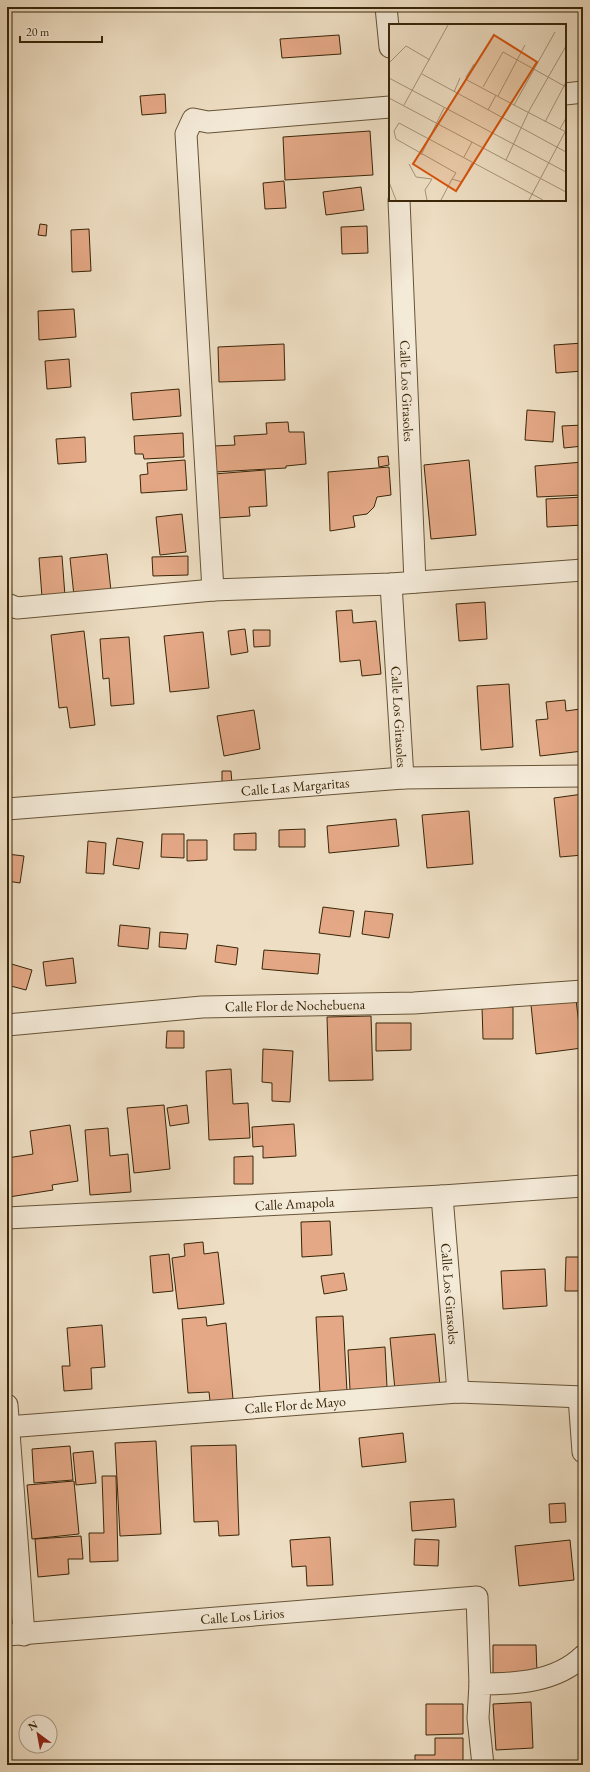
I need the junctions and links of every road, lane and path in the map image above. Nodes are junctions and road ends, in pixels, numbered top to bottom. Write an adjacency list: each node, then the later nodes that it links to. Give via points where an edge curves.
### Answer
1 (386, 7): 2 (street)
2 (389, 37)
3 (583, 92): 4 (street)
4 (566, 94)
5 (389, 107): 10 (street, via 208,122 193,119 186,134)
6 (400, 201): 8 (street, Calle Los Girasoles)
7 (583, 570): 8 (street)
8 (415, 582): 9 (street)
9 (391, 584): 10 (street); 13 (street, Calle Los Girasoles)
10 (214, 590): 11 (street, via 17,608)
11 (7, 604)
12 (583, 776): 13 (street, Calle Las Margaritas)
13 (403, 778): 14 (street, Calle Las Margaritas)
14 (7, 809)
15 (583, 991): 16 (street, Calle Flor de Nochebuena, via 414,1003 202,1007)
16 (7, 1025)
17 (583, 1186): 18 (street, Calle Amapola)
18 (442, 1196): 19 (street, Calle Amapola); 20 (street, Calle Los Girasoles)
19 (7, 1218)
20 (458, 1392): 21 (street, Calle Flor de Mayo); 23 (street, Calle Flor de Mayo)
21 (581, 1397): 24 (street)
22 (7, 1405): 23 (street)
23 (8, 1427): 25 (street)
24 (583, 1452)
25 (16, 1635): 27 (street, Calle Los Lirios, via 477,1597)
26 (583, 1656): 27 (street, via 575,1664 555,1675 510,1684)
27 (480, 1684): 28 (street, via 478,1718)
28 (483, 1765)

